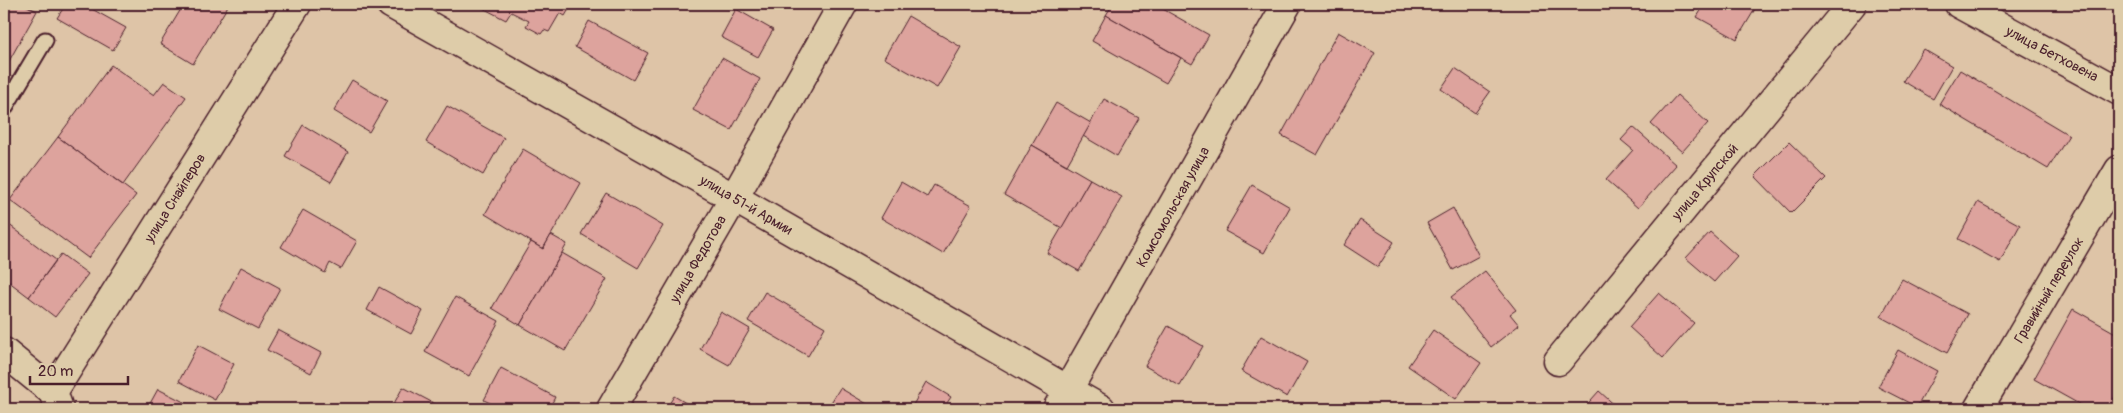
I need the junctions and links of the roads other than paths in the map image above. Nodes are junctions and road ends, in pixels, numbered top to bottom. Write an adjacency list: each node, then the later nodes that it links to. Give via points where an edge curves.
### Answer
1 (297, 4): 15 (street, улица Снайперов)
2 (391, 4): 11 (street, улица 51-й Армии)
3 (843, 4): 11 (street, улица Федотова)
4 (1287, 4): 14 (street, Комсомольская улица)
5 (1852, 4): 13 (street, улица Крупской)
6 (1959, 4): 8 (street, улица Бетховена)
7 (45, 40): 9 (lane)
8 (2119, 91)
9 (4, 109)
10 (2119, 170): 18 (street, Гравийный переулок)
11 (734, 198): 14 (street, улица 51-й Армии); 16 (street, улица Федотова)
12 (4, 352): 15 (street)
13 (1558, 361)
14 (1063, 400): 17 (street, улица 51-й Армии)
15 (56, 401)
16 (611, 409)
17 (1101, 409)
18 (1978, 409)

